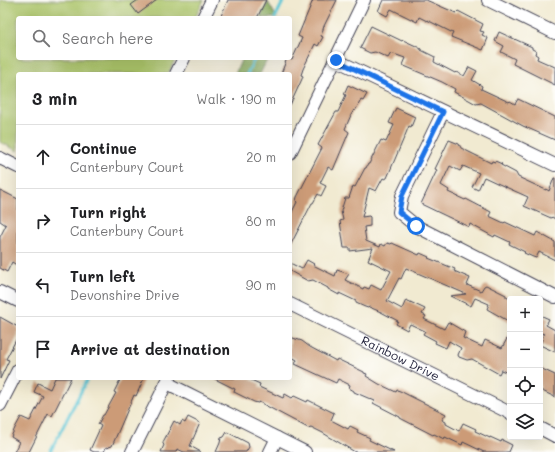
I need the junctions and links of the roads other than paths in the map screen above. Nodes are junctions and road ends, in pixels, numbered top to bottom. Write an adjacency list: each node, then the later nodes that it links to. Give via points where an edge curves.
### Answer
1 (212, 0): 4 (street)
2 (364, 0): 7 (street)
3 (488, 0): 5 (street)
4 (205, 16)
5 (555, 33)
6 (183, 60): 8 (street)
7 (336, 60): 9 (street); 10 (street)
8 (177, 72)
9 (443, 112): 12 (street); 15 (street, via 402,196 399,212 416,226)
10 (292, 149)
11 (0, 158): 13 (street)
12 (555, 165)
13 (16, 166)
14 (0, 292): 16 (street)
15 (555, 297)
16 (16, 300)
17 (292, 305): 21 (street, Rainbow Drive)
18 (16, 374): 20 (street)
19 (168, 380): 24 (street); 25 (street)
20 (0, 405)
21 (507, 412)
22 (543, 430): 23 (street)
23 (555, 436)
24 (277, 438): 26 (street); 27 (street)
25 (132, 452)
26 (270, 452)
27 (305, 452)

